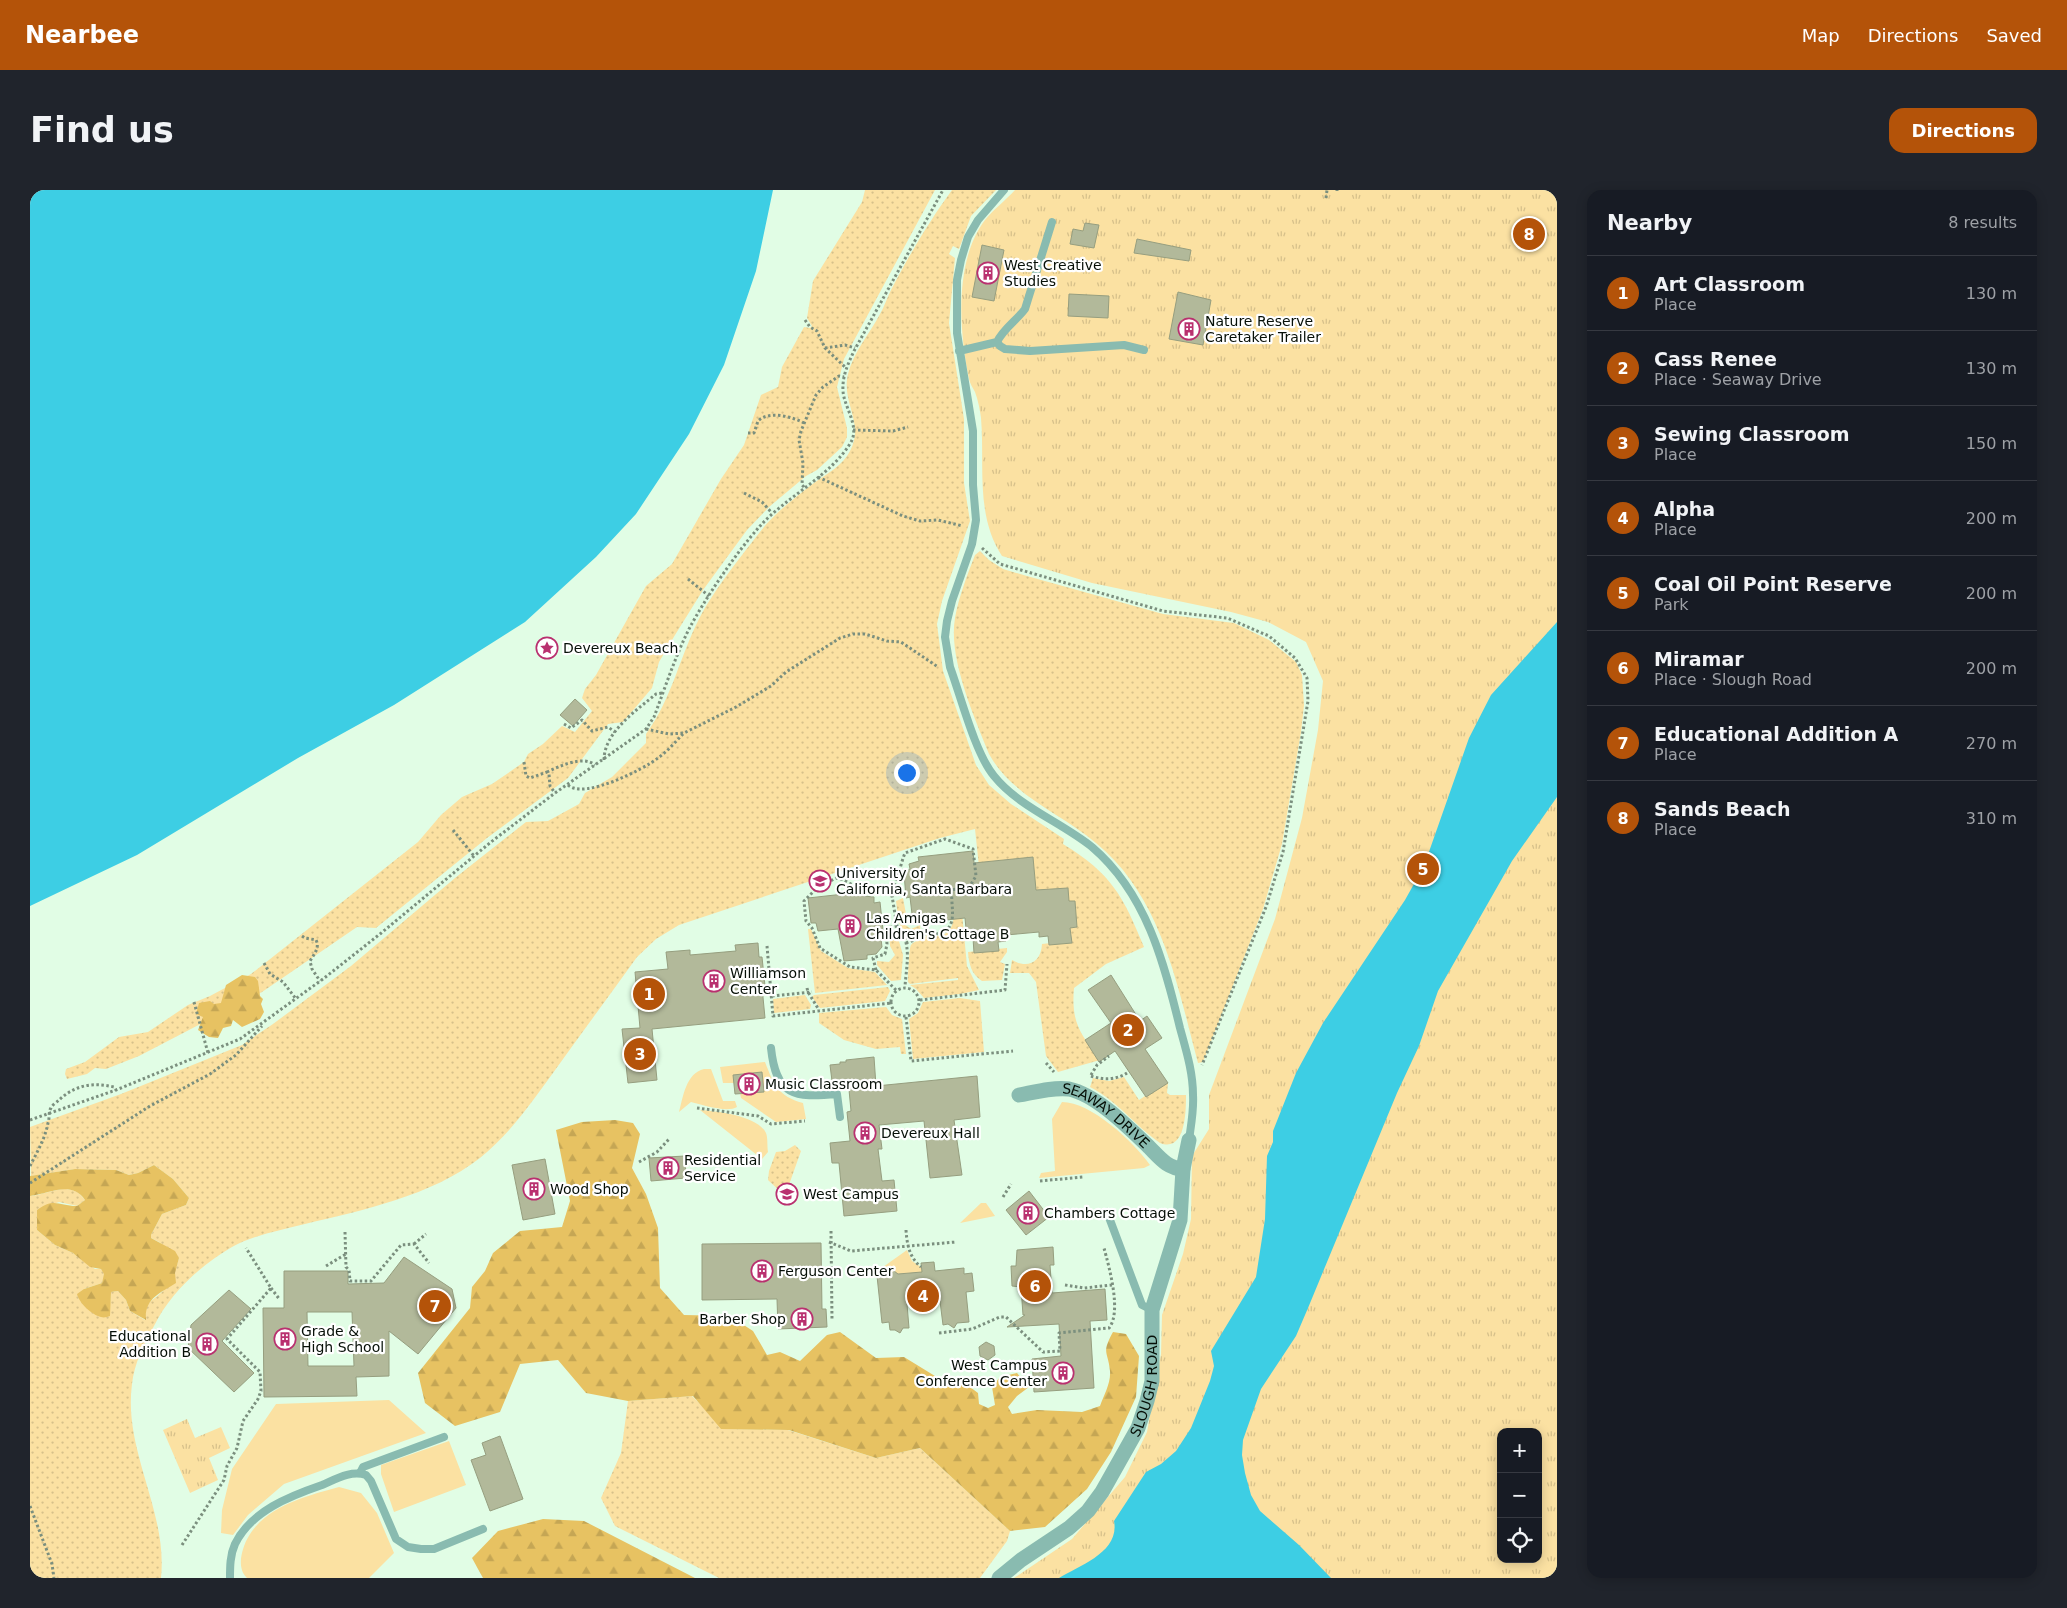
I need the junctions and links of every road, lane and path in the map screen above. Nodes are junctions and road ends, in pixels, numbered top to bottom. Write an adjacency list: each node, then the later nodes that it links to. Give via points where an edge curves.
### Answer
1 (943, 190): 9 (path)
2 (1004, 190): 11 (lane, via 978,220 968,237 961,260 956,305)
3 (1327, 190): 4 (path)
4 (1326, 198)
5 (1052, 222): 7 (lane, via 1025,309)
6 (805, 320): 8 (path, via 817,332)
7 (997, 342): 10 (lane, via 1005,349 1030,351 1124,344); 11 (lane)
8 (824, 348): 9 (path, via 845,345); 12 (path)
9 (855, 348): 12 (path)
10 (1144, 350)
11 (959, 352): 22 (lane, via 973,430)
12 (846, 368): 13 (path)
13 (844, 377): 14 (path, via 839,376 823,386); 16 (path, via 843,392)
14 (804, 423): 17 (path, via 791,418 766,416 758,421 754,433); 19 (path, via 799,440 804,463)
15 (908, 427): 16 (path, via 893,432)
16 (854, 430): 18 (path, via 850,442)
17 (748, 433)
18 (818, 477): 19 (path); 22 (path, via 903,516)
19 (804, 488): 21 (path)
20 (744, 493): 21 (path, via 762,502)
21 (772, 513): 25 (path, via 749,539)
22 (976, 529): 23 (lane)
23 (972, 544): 66 (path, via 1000,564 1163,612 1228,618 1270,636 1295,658 1307,678 1308,702 1283,852 1266,907); 77 (lane, via 952,601 945,637 950,667 982,758 1011,793 1091,846 1129,888 1143,912 1170,987 1191,1070 1193,1103)
24 (688, 580): 25 (path)
25 (709, 596): 27 (path, via 688,631)
26 (944, 668): 31 (path, via 935,666 901,642 865,634 848,635 736,707)
27 (663, 692): 29 (path); 30 (path, via 656,694)
28 (564, 724): 30 (path, via 571,728 582,720 592,731 608,727)
29 (646, 730): 31 (path); 32 (path)
30 (615, 732): 32 (path)
31 (684, 733): 36 (path, via 660,757 620,778 578,790)
32 (604, 760): 34 (path)
33 (524, 762): 35 (path, via 526,776 530,778)
34 (596, 765): 35 (path, via 587,760 573,762); 36 (path)
35 (547, 772): 37 (path)
36 (568, 785): 37 (path)
37 (555, 793): 39 (path)
38 (454, 830): 39 (path)
39 (474, 856): 50 (path)
40 (891, 890): 42 (path); 43 (path, via 906,853 945,839 972,849 975,878 970,886 952,890 951,926 941,934); 49 (path, via 864,892 836,878 817,888 804,901 806,921 820,948 850,967)
41 (925, 924): 43 (path)
42 (897, 926): 45 (path); 49 (path, via 886,928 887,950 873,958)
43 (926, 933): 45 (path)
44 (302, 936): 50 (path, via 316,940 318,944 310,961)
45 (906, 943): 51 (path)
46 (767, 946): 53 (path)
47 (264, 963): 54 (path, via 270,974 283,982)
48 (1007, 964): 55 (path, via 1006,990)
49 (876, 970): 52 (path)
50 (320, 981): 54 (path)
51 (905, 987): 52 (path); 55 (path, via 916,992)
52 (896, 990): 57 (path)
53 (772, 996): 58 (path, via 809,991); 58 (path, via 774,1016)
54 (296, 999): 60 (path)
55 (920, 1000): 59 (path, via 915,1013)
56 (194, 1002): 63 (path)
57 (891, 1003): 58 (path); 59 (path, via 894,1011)
58 (819, 1010)
59 (906, 1016): 62 (path, via 911,1061)
60 (266, 1022): 63 (path, via 240,1039); 83 (path, via 236,1055 210,1074 150,1106)
61 (771, 1048): 73 (lane, via 772,1064 784,1087 804,1095 837,1094)
62 (1013, 1051)
63 (208, 1053): 69 (path)
64 (1109, 1056): 67 (path, via 1097,1065 1090,1077 1114,1079)
65 (1046, 1063): 68 (path)
66 (1200, 1068)
67 (1127, 1073)
68 (1059, 1079)
69 (116, 1090): 72 (path); 72 (path, via 106,1085 88,1084 76,1088 51,1107)
70 (1019, 1095): 80 (street, SEAWAY DRIVE, via 1059,1089 1083,1095 1117,1117 1167,1165)
71 (697, 1108): 75 (path, via 758,1116 771,1124)
72 (49, 1114): 74 (path); 79 (path, via 42,1143)
73 (840, 1117)
74 (30, 1120)
75 (805, 1121)
76 (670, 1138): 78 (path, via 657,1152)
77 (1189, 1140): 80 (street, SLOUGH ROAD)
78 (639, 1162)
79 (30, 1166)
80 (1183, 1169): 105 (street, SLOUGH ROAD, via 1180,1220)
81 (1083, 1177): 82 (path)
82 (1040, 1181)
83 (30, 1183)
84 (1011, 1184): 85 (path)
85 (1003, 1197)
86 (1107, 1212): 105 (lane, via 1142,1305)
87 (906, 1230): 94 (path)
88 (830, 1231): 91 (path)
89 (345, 1232): 97 (path)
90 (426, 1234): 93 (path)
91 (829, 1242): 94 (path, via 850,1251); 106 (path)
92 (956, 1242): 94 (path)
93 (414, 1244): 97 (path, via 401,1245 372,1281 350,1281); 98 (path)
94 (908, 1247): 100 (path)
95 (246, 1248): 103 (path)
96 (1104, 1248): 102 (path)
97 (346, 1254): 99 (path)
98 (429, 1263)
99 (326, 1266)
100 (921, 1267)
101 (1065, 1284): 102 (path, via 1084,1288)
102 (1112, 1285): 107 (path, via 1113,1323 1102,1330 1059,1333 1060,1351 1043,1352 1006,1317 972,1329)
103 (272, 1288): 104 (path); 112 (path, via 227,1339 260,1372 261,1391 243,1421 237,1448 224,1480)
104 (280, 1300)
105 (1152, 1310): 115 (street, SLOUGH ROAD, via 1152,1381 1148,1401 1122,1458 1088,1511)
106 (832, 1320)
107 (939, 1333)
108 (444, 1437): 109 (lane, via 363,1467)
109 (360, 1473): 111 (lane, via 371,1481 396,1539 408,1547 434,1549); 114 (lane, via 288,1497 265,1511 249,1525 236,1544)
110 (30, 1506): 113 (path, via 52,1564)
111 (483, 1529)
112 (182, 1545)
113 (54, 1578)
114 (230, 1578)
115 (998, 1578)

